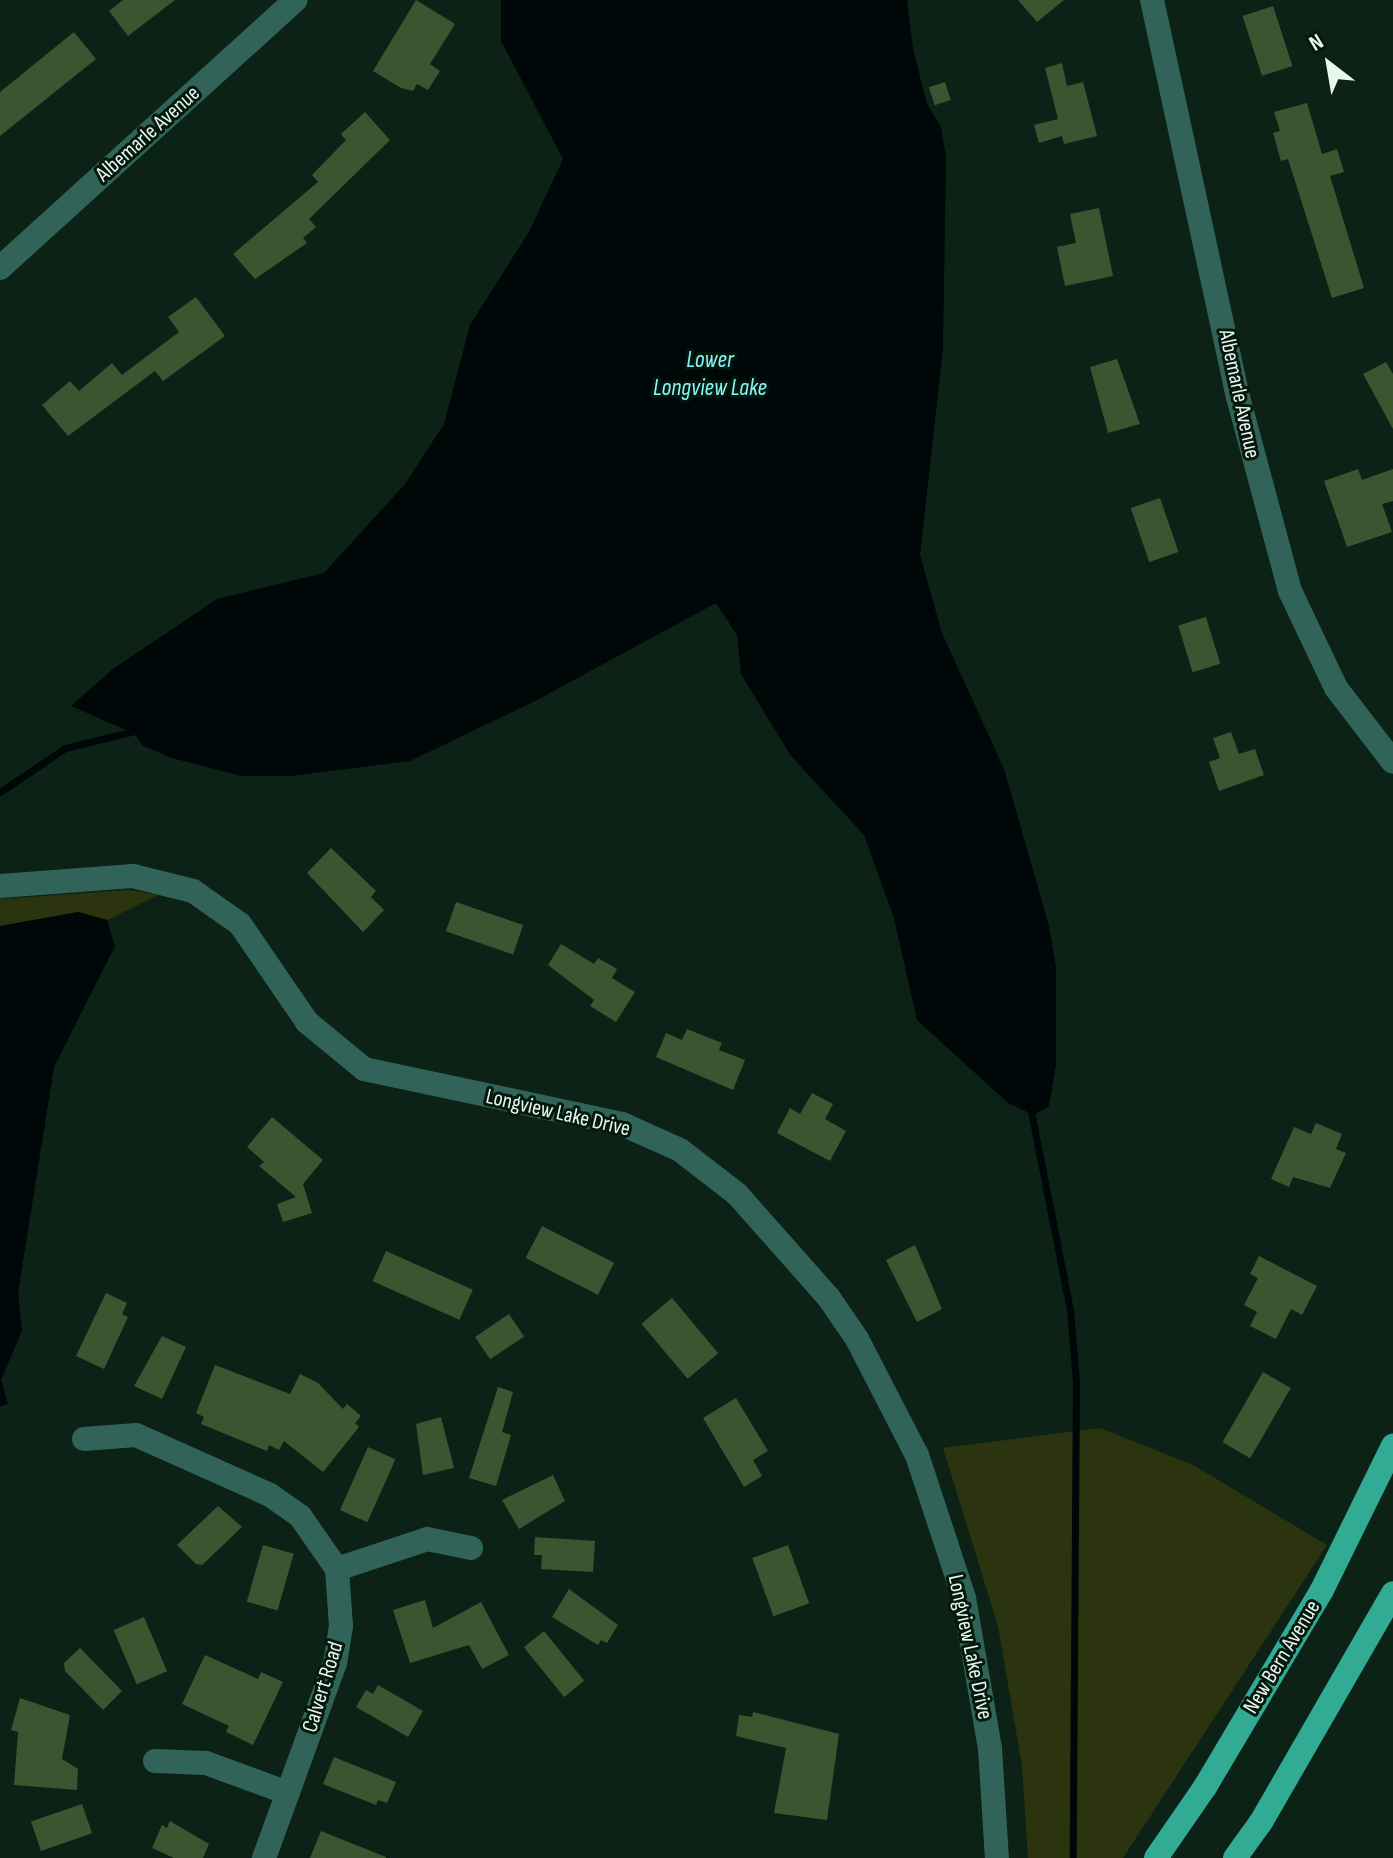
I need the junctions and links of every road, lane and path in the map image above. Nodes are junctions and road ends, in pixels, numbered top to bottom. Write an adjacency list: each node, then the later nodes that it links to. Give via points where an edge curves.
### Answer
1 (296, 0): 3 (street, Albemarle Avenue)
2 (1152, 0): 4 (street, Albemarle Avenue, via 1238,397 1290,591 1336,688)
3 (0, 268)
4 (1393, 762)
5 (0, 886): 14 (street, Longview Lake Drive, via 111,875 151,878 193,891 240,924 313,1029 364,1069 622,1124 680,1150 737,1194 829,1298 857,1339 917,1455 966,1608 990,1748)
6 (84, 1439): 9 (street, via 136,1435 270,1495 300,1516)
7 (1393, 1446): 15 (main road, New Bern Avenue, via 1322,1590 1205,1787)
8 (471, 1548): 9 (street, via 427,1539)
9 (337, 1569): 12 (street, Calvert Road, via 341,1626 335,1663)
10 (1393, 1593): 16 (main road)
11 (155, 1761): 12 (street, via 206,1763)
12 (288, 1793): 13 (street, Calvert Road)
13 (264, 1858)
14 (997, 1858)
15 (1156, 1858)
16 (1235, 1858)

